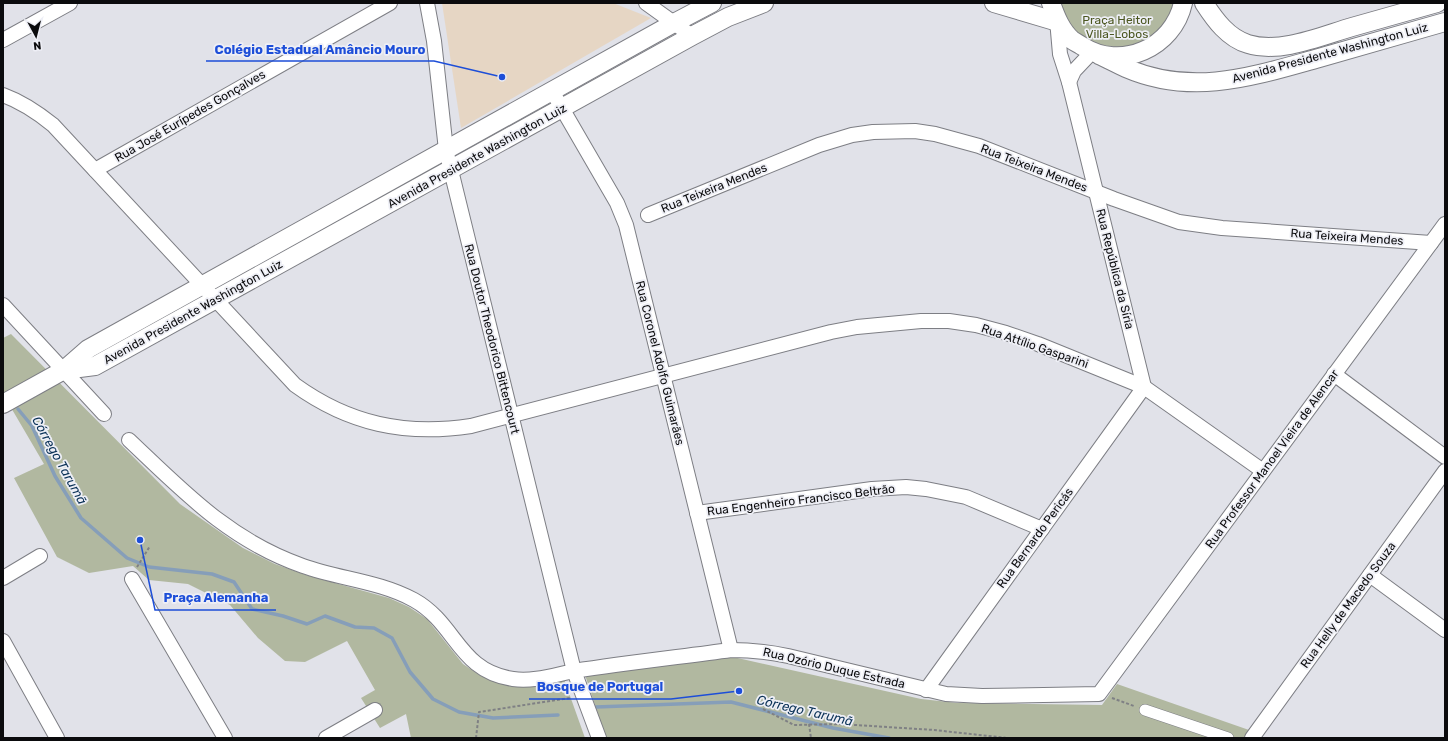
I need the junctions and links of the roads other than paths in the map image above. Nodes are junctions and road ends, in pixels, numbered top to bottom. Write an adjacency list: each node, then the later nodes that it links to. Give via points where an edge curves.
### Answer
1 (70, 3): 17 (street)
2 (390, 3): 24 (street, Rua José Eurípedes Gonçalves)
3 (427, 3): 23 (street, Rua Doutor Theodorico Bittencourt, via 434,41)
4 (646, 3): 15 (street)
5 (712, 3): 15 (street, Avenida Presidente Washington Luiz)
6 (764, 3): 16 (street, Avenida Presidente Washington Luiz, via 728,17)
7 (994, 3): 13 (street)
8 (1047, 3): 13 (street)
9 (1051, 3): 13 (street, Avenida Presidente Washington Luiz)
10 (1182, 3): 18 (street, via 1174,25 1160,41 1142,52 1121,57)
11 (1204, 3): 12 (street, Avenida Presidente Washington Luiz, via 1217,22 1237,39 1248,44 1273,47 1298,43)
12 (1437, 3)
13 (1058, 22): 18 (street, Avenida Presidente Washington Luiz, via 1072,40); 19 (street, Rua República da Síria, via 1060,54)
14 (1445, 22): 18 (street, Avenida Presidente Washington Luiz, via 1260,74 1222,82 1187,82 1160,78 1127,68)
15 (674, 23): 16 (street); 20 (street, Avenida Presidente Washington Luiz)
16 (692, 36): 22 (street, Avenida Presidente Washington Luiz)
17 (3, 40)
18 (1096, 54): 19 (street, via 1074,70)
19 (1069, 82): 26 (street, Rua República da Síria)
20 (552, 90): 22 (street, Rua Coronel Adolfo Guimarães); 23 (street, Avenida Presidente Washington Luiz)
21 (3, 95): 24 (street, Rua Attílio Gasparini, via 41,115)
22 (562, 108): 25 (street, Avenida Presidente Washington Luiz); 35 (street, Rua Coronel Adolfo Guimarães, via 622,214)
23 (446, 150): 25 (street, Rua Doutor Theodorico Bittencourt); 30 (street, Avenida Presidente Washington Luiz)
24 (95, 170): 30 (street, Rua Attílio Gasparini)
25 (451, 170): 31 (street, Avenida Presidente Washington Luiz); 39 (street, Rua Doutor Theodorico Bittencourt)
26 (1096, 192): 27 (street, Rua Teixeira Mendes, via 979,146 915,131 894,130 852,135 819,145); 29 (street, Rua Teixeira Mendes, via 1179,222 1202,226); 36 (street, Rua República da Síria)
27 (648, 216)
28 (1445, 224): 29 (street, Rua Professor Manoel Vieira de Alencar)
29 (1431, 243): 34 (street, Rua Professor Manoel Vieira de Alencar)
30 (202, 286): 31 (street, Rua Attílio Gasparini); 33 (street, Avenida Presidente Washington Luiz, via 88,349)
31 (215, 300): 33 (street, Avenida Presidente Washington Luiz, via 95,366); 39 (street, Rua Attílio Gasparini, via 295,385 345,414 382,426 412,430 471,426)
32 (3, 305): 33 (street)
33 (64, 370): 37 (street); 38 (street)
34 (1334, 374): 41 (street); 42 (street, Rua Professor Manoel Vieira de Alencar)
35 (663, 376): 36 (street, Rua Attílio Gasparini, via 857,327 884,323 949,321 976,325 1038,344); 39 (street, Rua Attílio Gasparini); 44 (street, Rua Coronel Adolfo Guimarães)
36 (1144, 387): 42 (street, Rua Attílio Gasparini); 45 (street, Rua Bernardo Pericás)
37 (3, 404)
38 (104, 414)
39 (511, 416): 53 (street, Rua Doutor Theodorico Bittencourt)
40 (129, 440): 53 (street, Rua Ozório Duque Estrada, via 188,496 228,528 265,550 302,566 384,587 415,601 438,618 476,665 489,672 502,677 526,680)
41 (1445, 457)
42 (1263, 471): 55 (street, Rua Professor Manoel Vieira de Alencar)
43 (1445, 471): 48 (street, Rua Helly de Macedo Souza)
44 (697, 513): 45 (street, Rua Engenheiro Francisco Beltrão, via 872,489 906,487 966,497); 52 (street, Rua Coronel Adolfo Guimarães)
45 (1042, 529): 54 (street, Rua Bernardo Pericás)
46 (40, 556): 49 (street)
47 (134, 574): 59 (street)
48 (1370, 575): 50 (street); 63 (street, Rua Helly de Macedo Souza)
49 (3, 578)
50 (1445, 630)
51 (3, 641): 58 (street)
52 (731, 650): 53 (street, Rua Ozório Duque Estrada); 54 (street, Rua Ozório Duque Estrada, via 788,656)
53 (574, 671): 61 (street, Rua Doutor Theodorico Bittencourt)
54 (926, 690): 55 (street, Rua Ozório Duque Estrada, via 965,696)
55 (1099, 694)
56 (375, 710): 60 (street)
57 (1145, 710): 62 (street)
58 (57, 738)
59 (225, 738)
60 (326, 738)
61 (599, 738)
62 (1228, 738)
63 (1252, 738)

